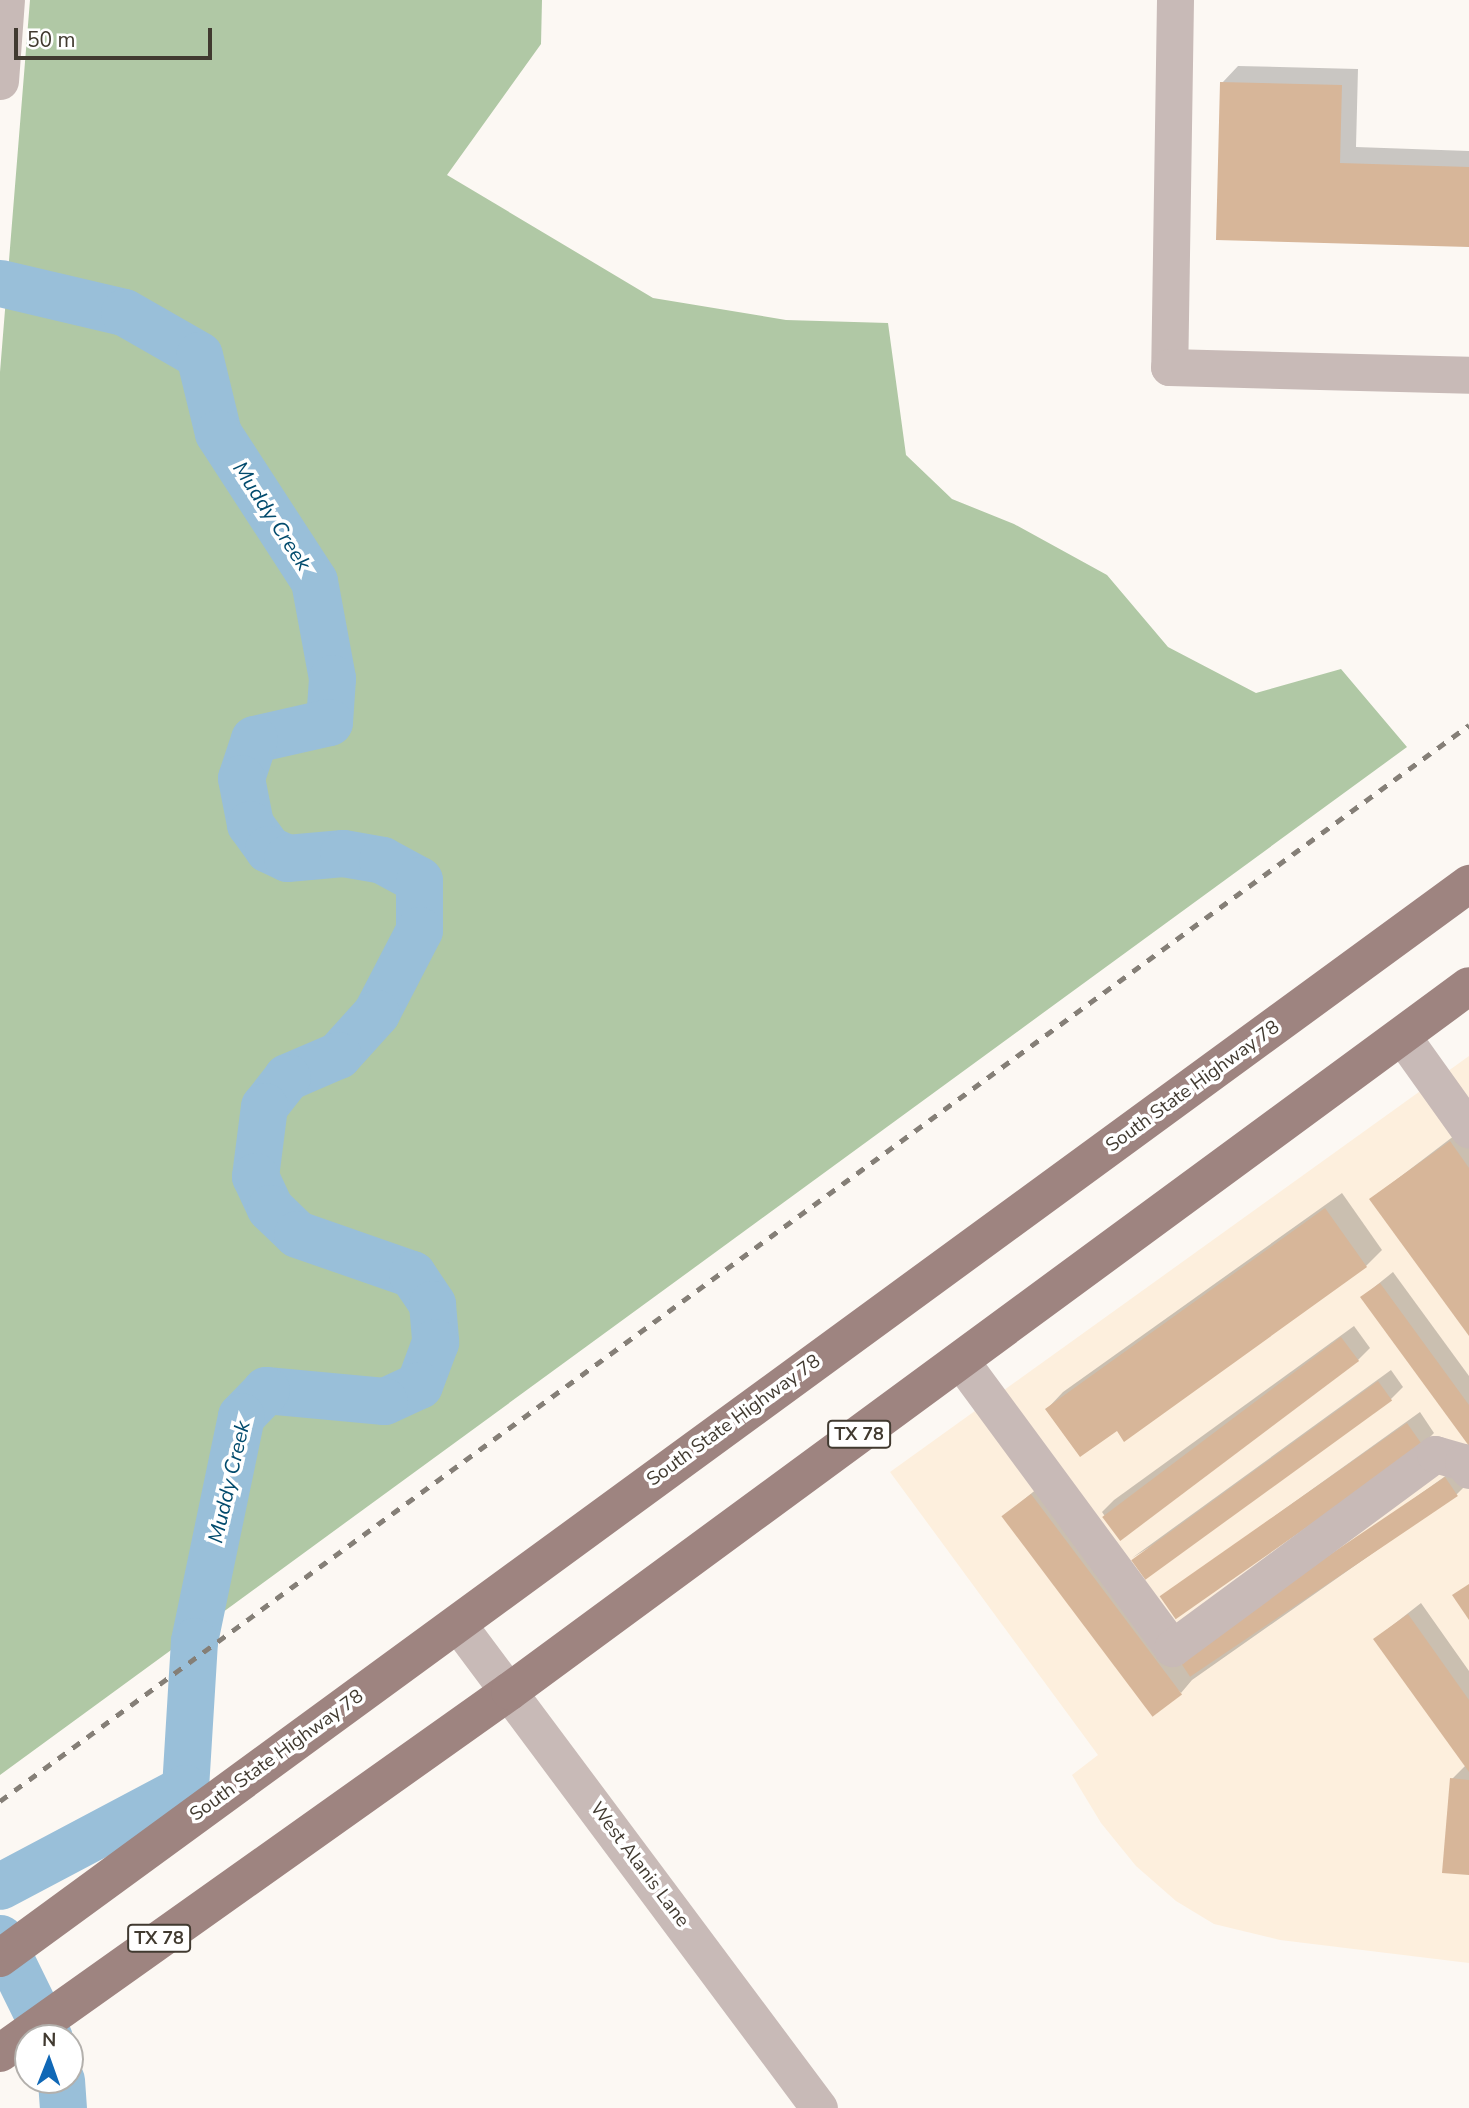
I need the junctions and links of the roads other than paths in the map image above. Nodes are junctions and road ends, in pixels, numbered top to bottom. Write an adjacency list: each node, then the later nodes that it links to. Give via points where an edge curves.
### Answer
1 (6, 0): 3 (street)
2 (1175, 0): 4 (street, via 1169,368)
3 (0, 81)
4 (1469, 375)
5 (1469, 884): 11 (main road, South State Highway 78)
6 (1469, 986): 7 (main road, TX 78)
7 (1402, 1036): 8 (street); 9 (main road, TX 78)
8 (1469, 1130)
9 (960, 1360): 10 (street, via 1172,1648 1434,1454 1463,1462); 12 (main road, TX 78)
10 (1469, 1470)
11 (457, 1623): 12 (street, West Alanis Lane); 13 (main road, South State Highway 78)
12 (510, 1691): 14 (main road, TX 78); 15 (street, West Alanis Lane)
13 (0, 1958)
14 (3, 2051)
15 (818, 2108)

